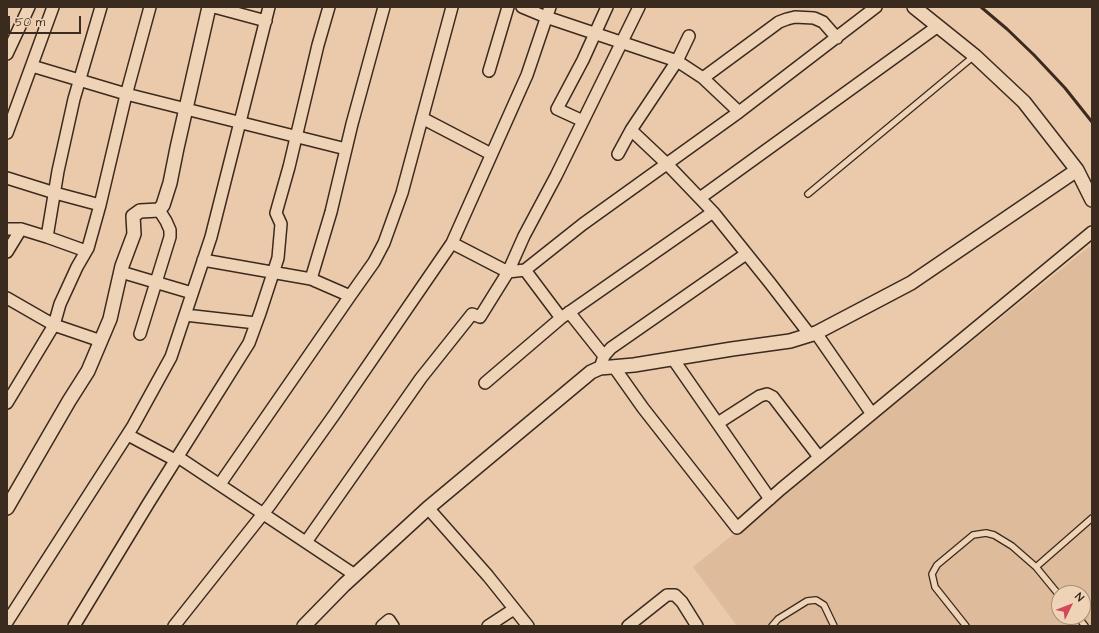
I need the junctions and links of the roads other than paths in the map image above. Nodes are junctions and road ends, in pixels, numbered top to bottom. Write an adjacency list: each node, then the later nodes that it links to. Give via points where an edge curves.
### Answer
1 (29, 7): 24 (street)
2 (53, 7): 27 (street)
3 (101, 7): 30 (street)
4 (150, 7): 31 (street)
5 (209, 7): 32 (street)
6 (214, 7): 18 (street)
7 (269, 7): 18 (street)
8 (329, 7): 39 (street)
9 (384, 7): 40 (street)
10 (452, 7): 34 (street)
11 (508, 7): 28 (street)
12 (522, 7): 17 (street)
13 (607, 7): 20 (street)
14 (639, 7): 23 (street)
15 (876, 7): 22 (street)
16 (914, 7): 19 (street)
17 (548, 12): 20 (street); 41 (street, via 527,75)
18 (266, 21): 36 (street)
19 (938, 26): 25 (street); 48 (street)
20 (595, 34): 23 (street); 35 (street, via 557,109)
21 (689, 36): 26 (street)
22 (837, 38): 29 (street, via 823,22 814,18 787,19 779,22); 33 (street)
23 (622, 42): 26 (street); 35 (street)
24 (7, 54)
25 (975, 56): 44 (street, via 1024,102); 47 (lane)
26 (677, 61): 29 (street); 37 (street)
27 (32, 66): 30 (street); 38 (street)
28 (489, 71)
29 (703, 78): 33 (street)
30 (80, 81): 31 (street); 46 (street, via 58,170)
31 (126, 94): 32 (street); 50 (street)
32 (185, 109): 36 (street); 51 (street, via 170,183)
33 (739, 112): 43 (street)
34 (422, 118): 41 (street); 69 (street, via 402,193 384,243)
35 (583, 120): 65 (street)
36 (240, 122): 39 (street); 61 (street)
37 (631, 130): 42 (street); 43 (street)
38 (7, 133)
39 (296, 137): 40 (street); 64 (street, via 276,213 281,224 278,258)
40 (346, 149): 66 (street)
41 (491, 154): 57 (street)
42 (618, 154)
43 (667, 164): 48 (street); 62 (street, via 583,224)
44 (1077, 170): 49 (street); 76 (street, via 911,283)
45 (7, 178): 46 (street)
46 (55, 193): 50 (street); 56 (street)
47 (808, 194)
48 (700, 198): 52 (street)
49 (1092, 200)
50 (100, 205): 58 (street)
51 (159, 210): 63 (street, via 140,211 133,216 134,234); 67 (street, via 170,230 170,237)
52 (713, 212): 60 (street); 72 (street)
53 (7, 229): 54 (street)
54 (20, 229): 56 (street); 59 (street)
55 (1092, 232): 83 (street)
56 (47, 237): 58 (street)
57 (452, 243): 65 (street); 92 (street)
58 (86, 251): 74 (street, via 60,304)
59 (7, 252)
60 (746, 254): 76 (street); 79 (street, via 611,348)
61 (203, 260): 64 (street); 68 (street)
62 (525, 270): 65 (street); 72 (street)
63 (121, 272): 67 (street); 77 (street, via 110,319)
64 (273, 272): 66 (street); 73 (street)
65 (508, 272): 94 (street, via 480,317 472,314 420,378)
66 (311, 279): 69 (street)
67 (155, 282): 68 (street); 75 (street)
68 (192, 293): 71 (street)
69 (350, 296): 88 (street)
70 (7, 298): 74 (street)
71 (185, 315): 73 (street); 85 (street, via 171,357)
72 (565, 315): 79 (street); 81 (street)
73 (256, 323): 87 (street, via 249,343)
74 (54, 325): 77 (street); 82 (street)
75 (140, 334)
76 (813, 334): 78 (street, via 790,341); 83 (street)
77 (101, 341): 90 (street, via 88,371)
78 (673, 359): 80 (street); 84 (street)
79 (602, 362): 80 (street); 91 (street)
80 (614, 367): 89 (street, via 737,528)
81 (485, 383)
82 (7, 403)
83 (872, 414): 86 (street)
84 (718, 423): 86 (street, via 767,394 773,397); 89 (street)
85 (128, 435): 87 (street); 99 (street)
86 (819, 457): 89 (street)
87 (177, 458): 88 (street); 100 (street)
88 (220, 484): 92 (street)
89 (770, 499)
90 (7, 508)
91 (428, 508): 96 (street); 98 (street)
92 (264, 513): 94 (street); 101 (street)
93 (1092, 518): 95 (lane)
94 (306, 542): 96 (street)
95 (1036, 567): 97 (lane); 111 (lane, via 1012,546 986,533 973,535 937,565 932,574 935,587)
96 (355, 575): 102 (street)
97 (1051, 585)
98 (514, 609): 105 (street); 106 (street)
99 (7, 622)
100 (74, 626)
101 (174, 626)
102 (304, 626)
103 (382, 626): 104 (street, via 389,620)
104 (393, 626)
105 (488, 626)
106 (528, 626)
107 (628, 626): 108 (street, via 667,595 675,595)
108 (697, 626)
109 (772, 626): 110 (lane, via 778,619 807,601 816,600 824,605)
110 (834, 626)
111 (966, 626)

